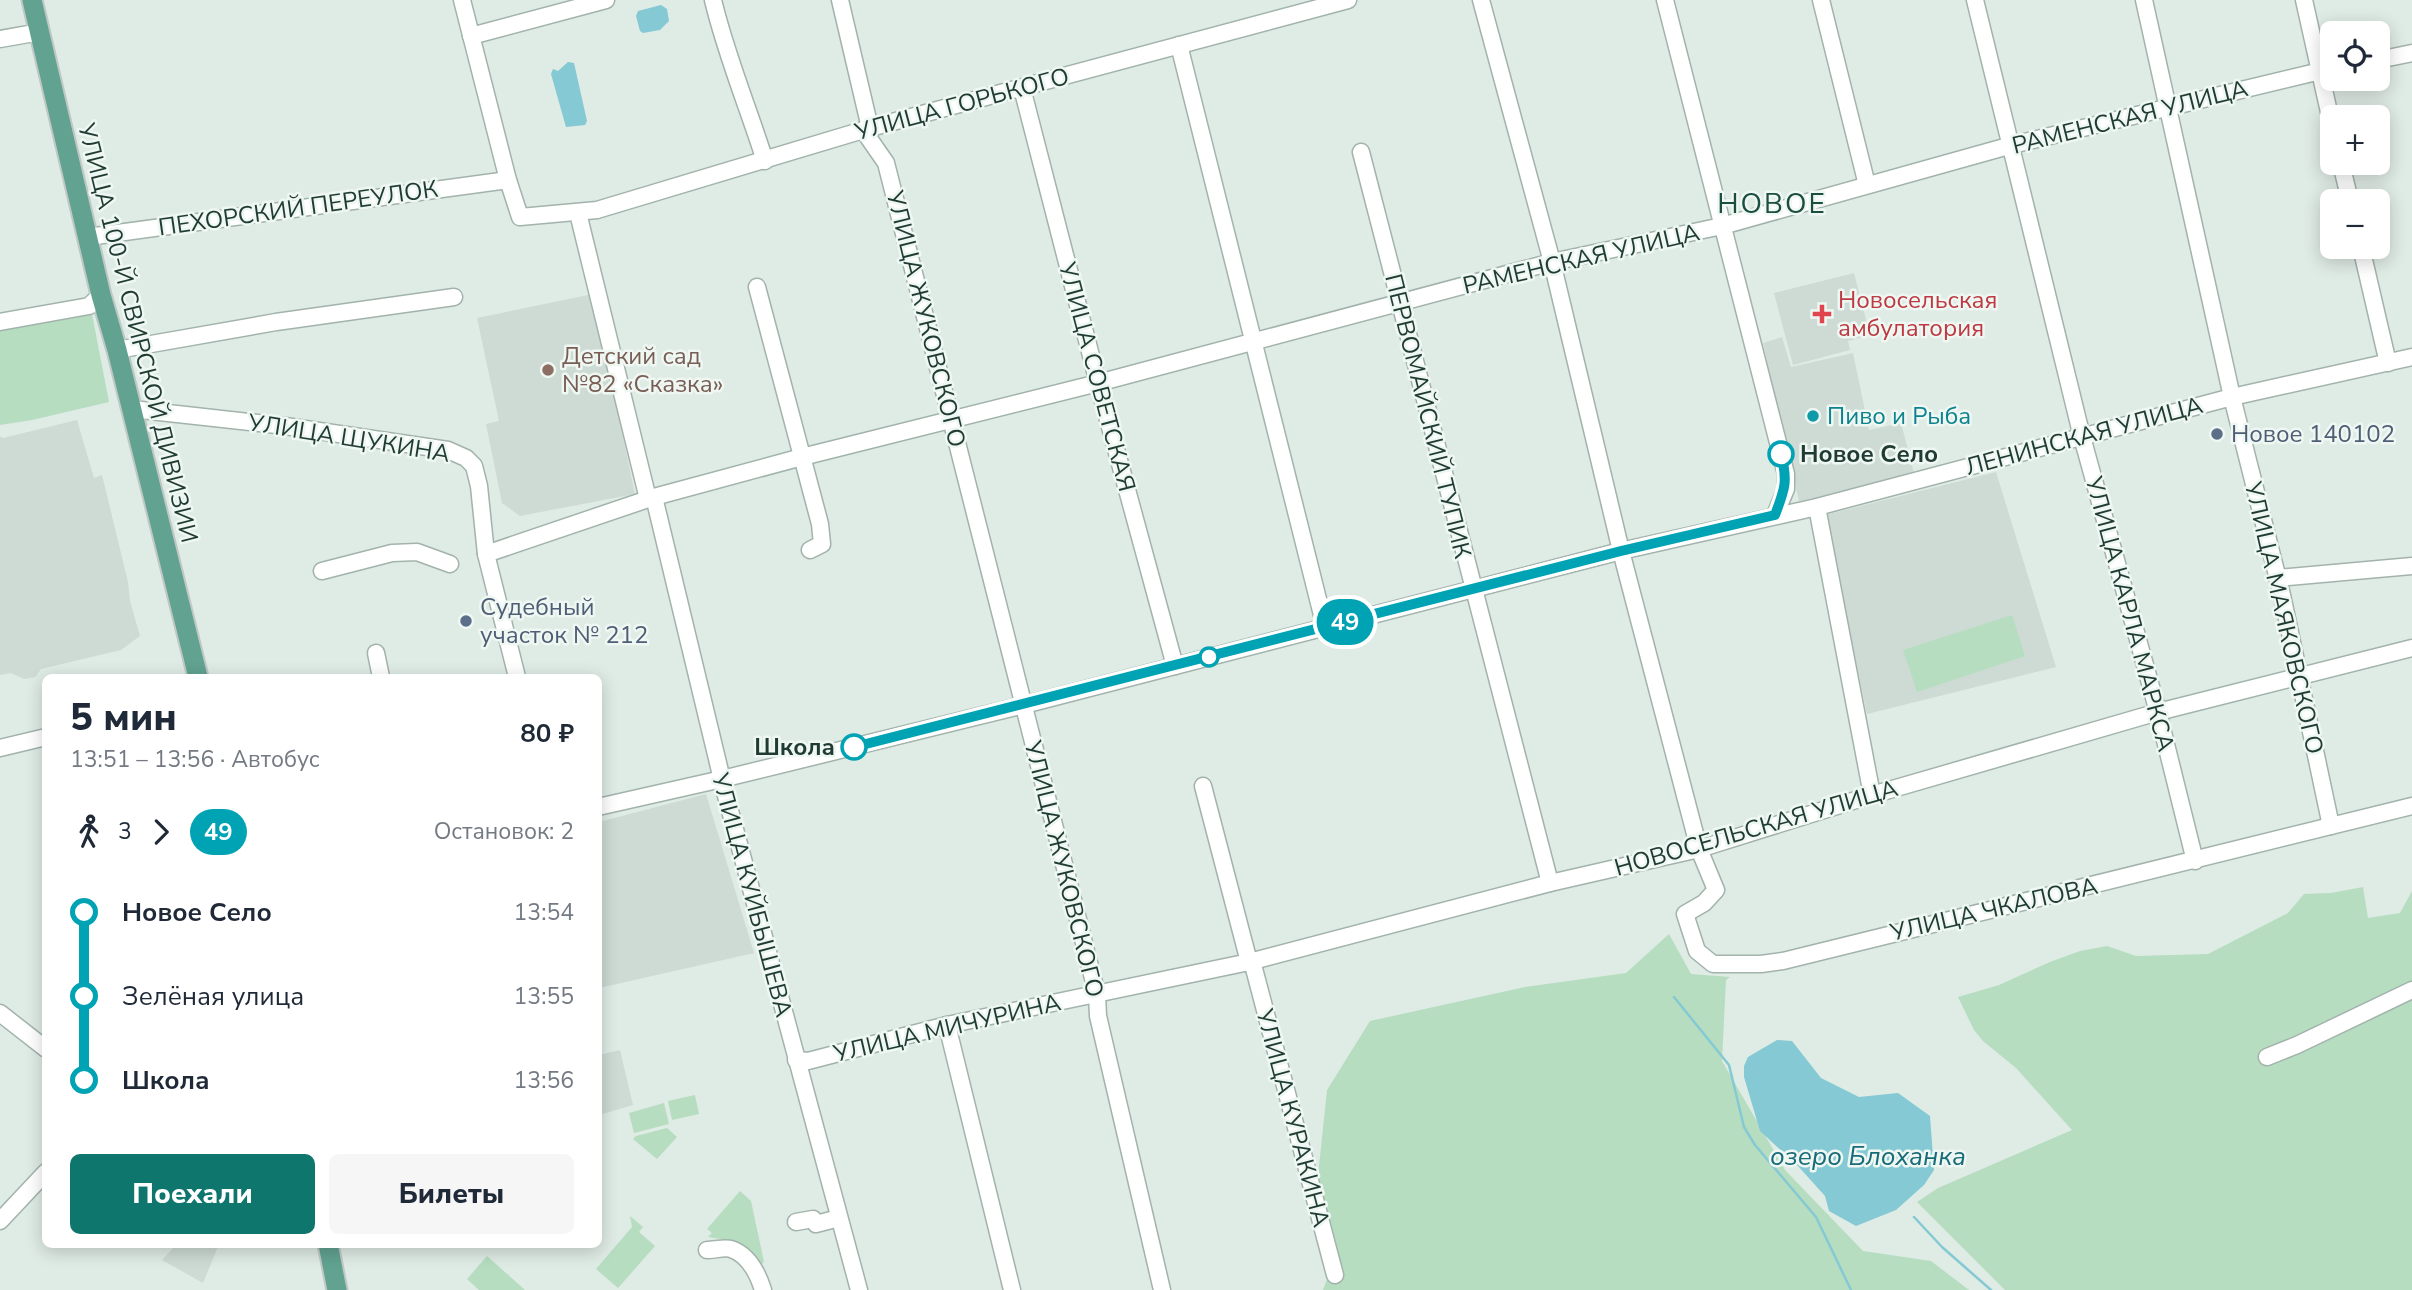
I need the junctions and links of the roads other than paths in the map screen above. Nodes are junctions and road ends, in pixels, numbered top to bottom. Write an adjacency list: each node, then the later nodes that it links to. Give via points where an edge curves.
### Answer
1 (32, 0): 14 (main road, УЛИЦА 100-Й СВИРСКОЙ ДИВИЗИИ)
2 (463, 0): 15 (street)
3 (606, 0): 15 (street)
4 (713, 0): 27 (street)
5 (840, 0): 24 (street, УЛИЦА ЖУКОВСКОГО)
6 (1348, 0): 13 (street, УЛИЦА ГОРЬКОГО)
7 (1481, 0): 34 (street)
8 (1665, 0): 31 (street)
9 (1821, 0): 29 (street)
10 (1975, 0): 25 (street, УЛИЦА КАРЛА МАРКСА)
11 (2144, 0): 23 (street, УЛИЦА МАЯКОВСКОГО)
12 (2304, 0): 18 (street)
13 (1327, 3): 17 (street, УЛИЦА ГОРЬКОГО)
14 (40, 32): 16 (street); 32 (main road, УЛИЦА 100-Й СВИРСКОЙ ДИВИЗИИ)
15 (471, 36): 28 (street)
16 (0, 39)
17 (1180, 45): 22 (street, УЛИЦА ГОРЬКОГО); 40 (street)
18 (2320, 50)
19 (2412, 53): 20 (street)
20 (2390, 58)
21 (2320, 70): 23 (street, РАМЕНСКАЯ УЛИЦА)
22 (1021, 88): 24 (street, УЛИЦА ГОРЬКОГО); 44 (street, УЛИЦА СОВЕТСКАЯ)
23 (2169, 107): 25 (street, РАМЕНСКАЯ УЛИЦА); 45 (street, УЛИЦА МАЯКОВСКОГО)
24 (870, 128): 27 (street, УЛИЦА ГОРЬКОГО); 47 (street, УЛИЦА ЖУКОВСКОГО, via 869,136 886,163)
25 (2012, 145): 29 (street, РАМЕНСКАЯ УЛИЦА); 48 (street, УЛИЦА КАРЛА МАРКСА)
26 (1361, 152): 38 (street, ПЕРВОМАЙСКИЙ ТУПИК)
27 (765, 161): 30 (street, УЛИЦА ГОРЬКОГО)
28 (508, 180): 30 (street, УЛИЦА ГОРЬКОГО, via 520,217); 32 (street, ПЕХОРСКИЙ ПЕРЕУЛОК)
29 (1867, 185): 31 (street, РАМЕНСКАЯ УЛИЦА)
30 (578, 213): 50 (street)
31 (1722, 226): 34 (street, РАМЕНСКАЯ УЛИЦА); 52 (street, via 1786,474 1786,489)
32 (88, 237): 36 (main road, УЛИЦА 100-Й СВИРСКОЙ ДИВИЗИИ)
33 (2364, 259): 43 (street)
34 (1552, 262): 38 (street, РАМЕНСКАЯ УЛИЦА); 54 (street)
35 (757, 287): 49 (street)
36 (101, 295): 39 (street, via 89,306); 41 (main road, УЛИЦА 100-Й СВИРСКОЙ ДИВИЗИИ)
37 (454, 297): 41 (street)
38 (1398, 303): 40 (street, РАМЕНСКАЯ УЛИЦА); 60 (street, ПЕРВОМАЙСКИЙ ТУПИК)
39 (0, 322)
40 (1252, 341): 44 (street, РАМЕНСКАЯ УЛИЦА); 61 (street)
41 (117, 350): 46 (main road, УЛИЦА 100-Й СВИРСКОЙ ДИВИЗИИ)
42 (2412, 357): 43 (street, ЛЕНИНСКАЯ УЛИЦА)
43 (2388, 363): 45 (street, ЛЕНИНСКАЯ УЛИЦА)
44 (1098, 383): 47 (street, РАМЕНСКАЯ УЛИЦА); 64 (street, УЛИЦА СОВЕТСКАЯ)
45 (2232, 397): 48 (street, ЛЕНИНСКАЯ УЛИЦА); 59 (street, УЛИЦА МАЯКОВСКОГО)
46 (132, 409): 55 (street, УЛИЦА ЩУКИНА, via 448,450 474,466); 65 (main road, УЛИЦА 100-Й СВИРСКОЙ ДИВИЗИИ)
47 (951, 419): 49 (street, РАМЕНСКАЯ УЛИЦА); 69 (street, УЛИЦА ЖУКОВСКОГО)
48 (2082, 437): 51 (street, ЛЕНИНСКАЯ УЛИЦА); 70 (street, УЛИЦА КАРЛА МАРКСА)
49 (802, 457): 50 (street, РАМЕНСКАЯ УЛИЦА); 53 (street, via 822,544)
50 (651, 498): 55 (street, РАМЕНСКАЯ УЛИЦА); 73 (street, УЛИЦА КУЙБЫШЕВА)
51 (1817, 507): 52 (street, ЛЕНИНСКАЯ УЛИЦА); 75 (street)
52 (1775, 515): 54 (street, ЛЕНИНСКАЯ УЛИЦА)
53 (810, 550)
54 (1621, 551): 60 (street, ЛЕНИНСКАЯ УЛИЦА); 79 (street)
55 (486, 554): 67 (street, УЛИЦА ЩУКИНА)
56 (450, 564): 58 (street, via 417,552 392,553)
57 (2412, 566): 59 (street)
58 (322, 572)
59 (2277, 578): 68 (street, УЛИЦА МАЯКОВСКОГО)
60 (1472, 589): 61 (street, ЛЕНИНСКАЯ УЛИЦА); 81 (street, ПЕРВОМАЙСКИЙ ТУПИК)
61 (1325, 627): 64 (street, ЛЕНИНСКАЯ УЛИЦА)
62 (2412, 648): 68 (street, НОВОСЕЛЬСКАЯ УЛИЦА)
63 (376, 653): 66 (street)
64 (1175, 666): 69 (street, ЛЕНИНСКАЯ УЛИЦА)
65 (197, 674)
66 (380, 674)
67 (516, 674)
68 (2298, 676): 70 (street, НОВОСЕЛЬСКАЯ УЛИЦА); 78 (street, УЛИЦА МАЯКОВСКОГО)
69 (1024, 705): 73 (street, ЛЕНИНСКАЯ УЛИЦА); 84 (street, УЛИЦА ЖУКОВСКОГО)
70 (2158, 712): 75 (street, НОВОСЕЛЬСКАЯ УЛИЦА); 80 (street, УЛИЦА КАРЛА МАРКСА)
71 (42, 738): 72 (street)
72 (0, 748)
73 (722, 779): 76 (street, ЛЕНИНСКАЯ УЛИЦА); 89 (street, УЛИЦА КУЙБЫШЕВА)
74 (1203, 786): 82 (street, УЛИЦА КУРАКИНА)
75 (1872, 795): 79 (street, НОВОСЕЛЬСКАЯ УЛИЦА)
76 (602, 806)
77 (2412, 806): 78 (street, УЛИЦА ЧКАЛОВА)
78 (2331, 826): 80 (street, УЛИЦА ЧКАЛОВА)
79 (1699, 849): 80 (street, УЛИЦА ЧКАЛОВА, via 1716,890 1685,914 1698,951 1713,964 1783,961); 81 (street, НОВОСЕЛЬСКАЯ УЛИЦА)
80 (2194, 861)
81 (1549, 883): 82 (street, НОВОСЕЛЬСКАЯ УЛИЦА)
82 (1250, 962): 84 (street, НОВОСЕЛЬСКАЯ УЛИЦА); 96 (street, УЛИЦА КУРАКИНА)
83 (2412, 990): 88 (street)
84 (1097, 994): 86 (street, УЛИЦА МИЧУРИНА); 101 (street, УЛИЦА ЖУКОВСКОГО, via 1098,1016)
85 (0, 1013): 87 (street)
86 (947, 1026): 89 (street, УЛИЦА МИЧУРИНА, via 808,1061); 100 (street)
87 (42, 1046)
88 (2267, 1057)
89 (796, 1060): 91 (street, УЛИЦА КУЙБЫШЕВА)
90 (42, 1176): 92 (street)
91 (839, 1218): 93 (street, via 816,1224 813,1219); 99 (street, УЛИЦА КУЙБЫШЕВА)
92 (0, 1221)
93 (796, 1222)
94 (329, 1248): 97 (main road)
95 (707, 1250): 98 (street, via 734,1251 757,1270)
96 (1335, 1275)
97 (337, 1290)
98 (762, 1290)
99 (859, 1290)
100 (1012, 1290)
101 (1161, 1290)

